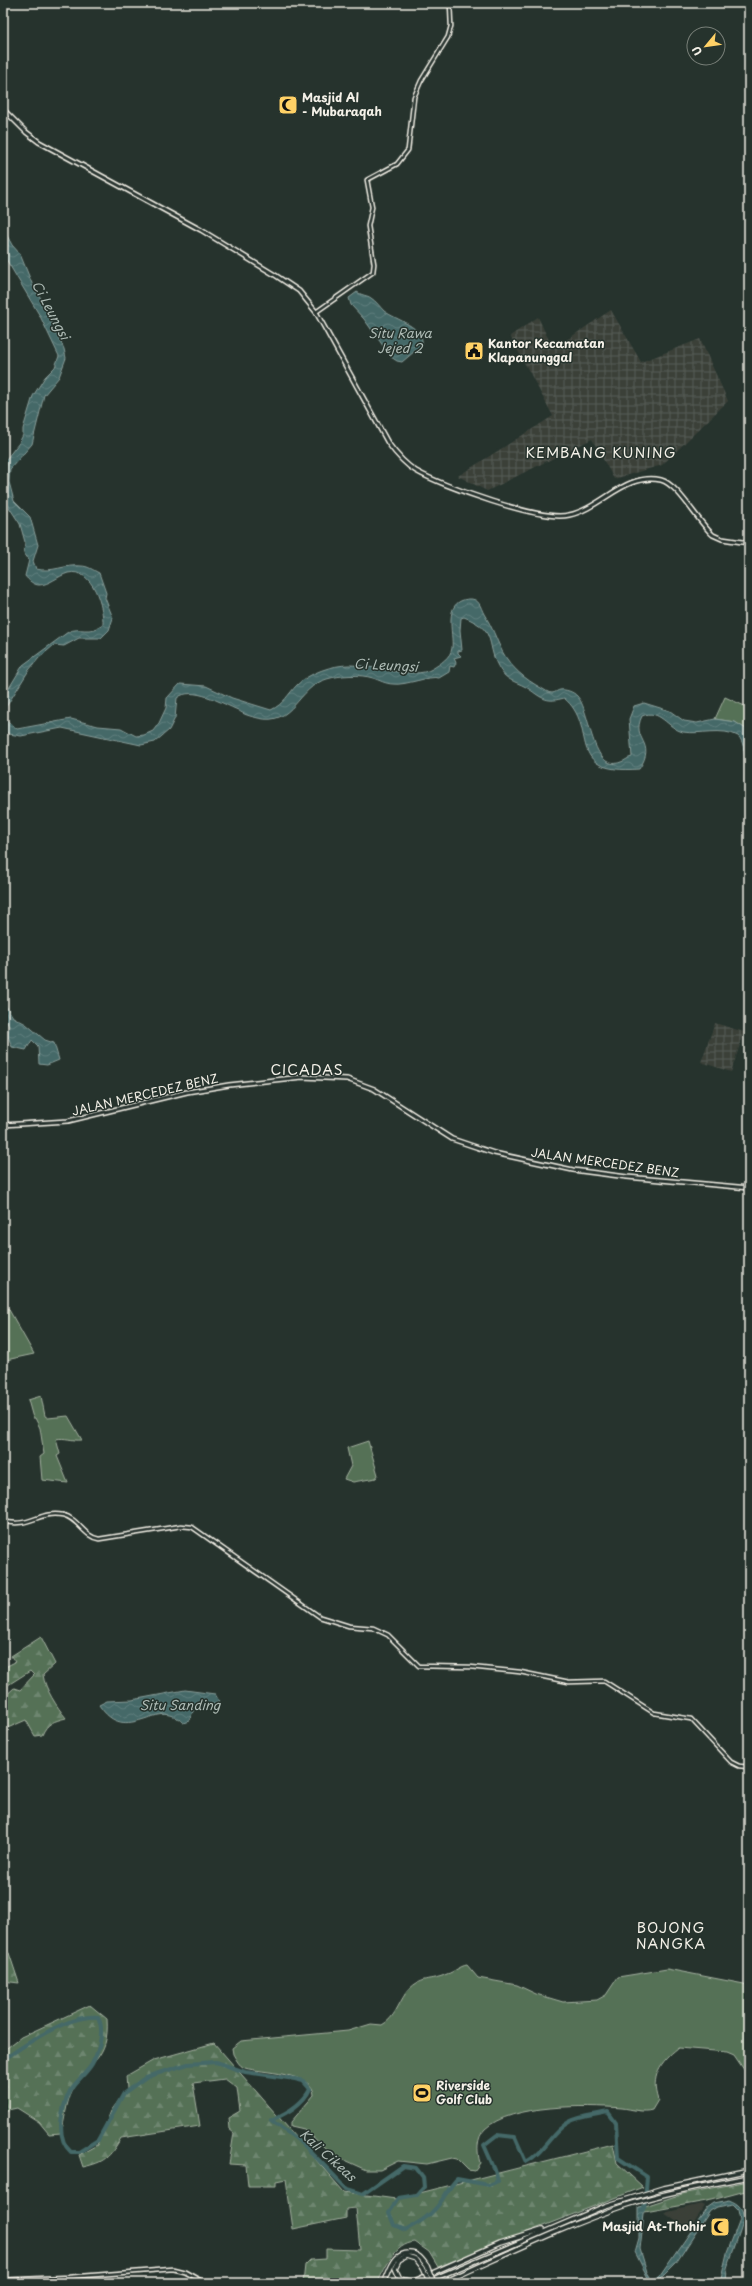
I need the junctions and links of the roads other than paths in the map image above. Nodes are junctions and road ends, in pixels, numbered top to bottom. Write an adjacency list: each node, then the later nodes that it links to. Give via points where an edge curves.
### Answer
1 (450, 3): 3 (street, via 451,26 448,37 414,97 408,150 397,164 367,180 372,207 368,226 374,264 372,272)
2 (3, 109): 3 (main road, via 39,142 200,230 276,275 302,294)
3 (316, 312): 4 (main road, via 388,443 404,462 415,470 435,480 502,504 529,512 558,516 577,512 638,480 662,480 671,486 713,535)
4 (749, 543)
5 (3, 1125): 6 (main road, JALAN MERCEDEZ BENZ, via 68,1121 222,1086 302,1077 347,1079 374,1089 452,1139 494,1153 573,1170 627,1178)
6 (749, 1188)
7 (3, 1521): 8 (street, via 23,1524 50,1514 63,1515 96,1539 181,1526 192,1527 320,1617 344,1625 373,1628 388,1635 419,1666 466,1666 520,1672 569,1682 604,1681 651,1712 691,1719 730,1762)
8 (749, 1767)
9 (749, 2170): 11 (highway, via 654,2190)
10 (749, 2176): 19 (highway, via 655,2197 628,2206 579,2224)
11 (562, 2224): 12 (highway, via 500,2243 412,2282 400,2279 395,2268 398,2260 406,2256 416,2259); 16 (highway)
12 (425, 2267): 15 (highway, via 418,2255 402,2254 394,2261); 17 (highway, bridge); 18 (highway, bridge)
13 (3, 2280): 14 (street, via 173,2269 185,2272)
14 (205, 2283)
15 (384, 2283)
16 (424, 2283)
17 (430, 2283)
18 (434, 2283)
19 (442, 2283)

